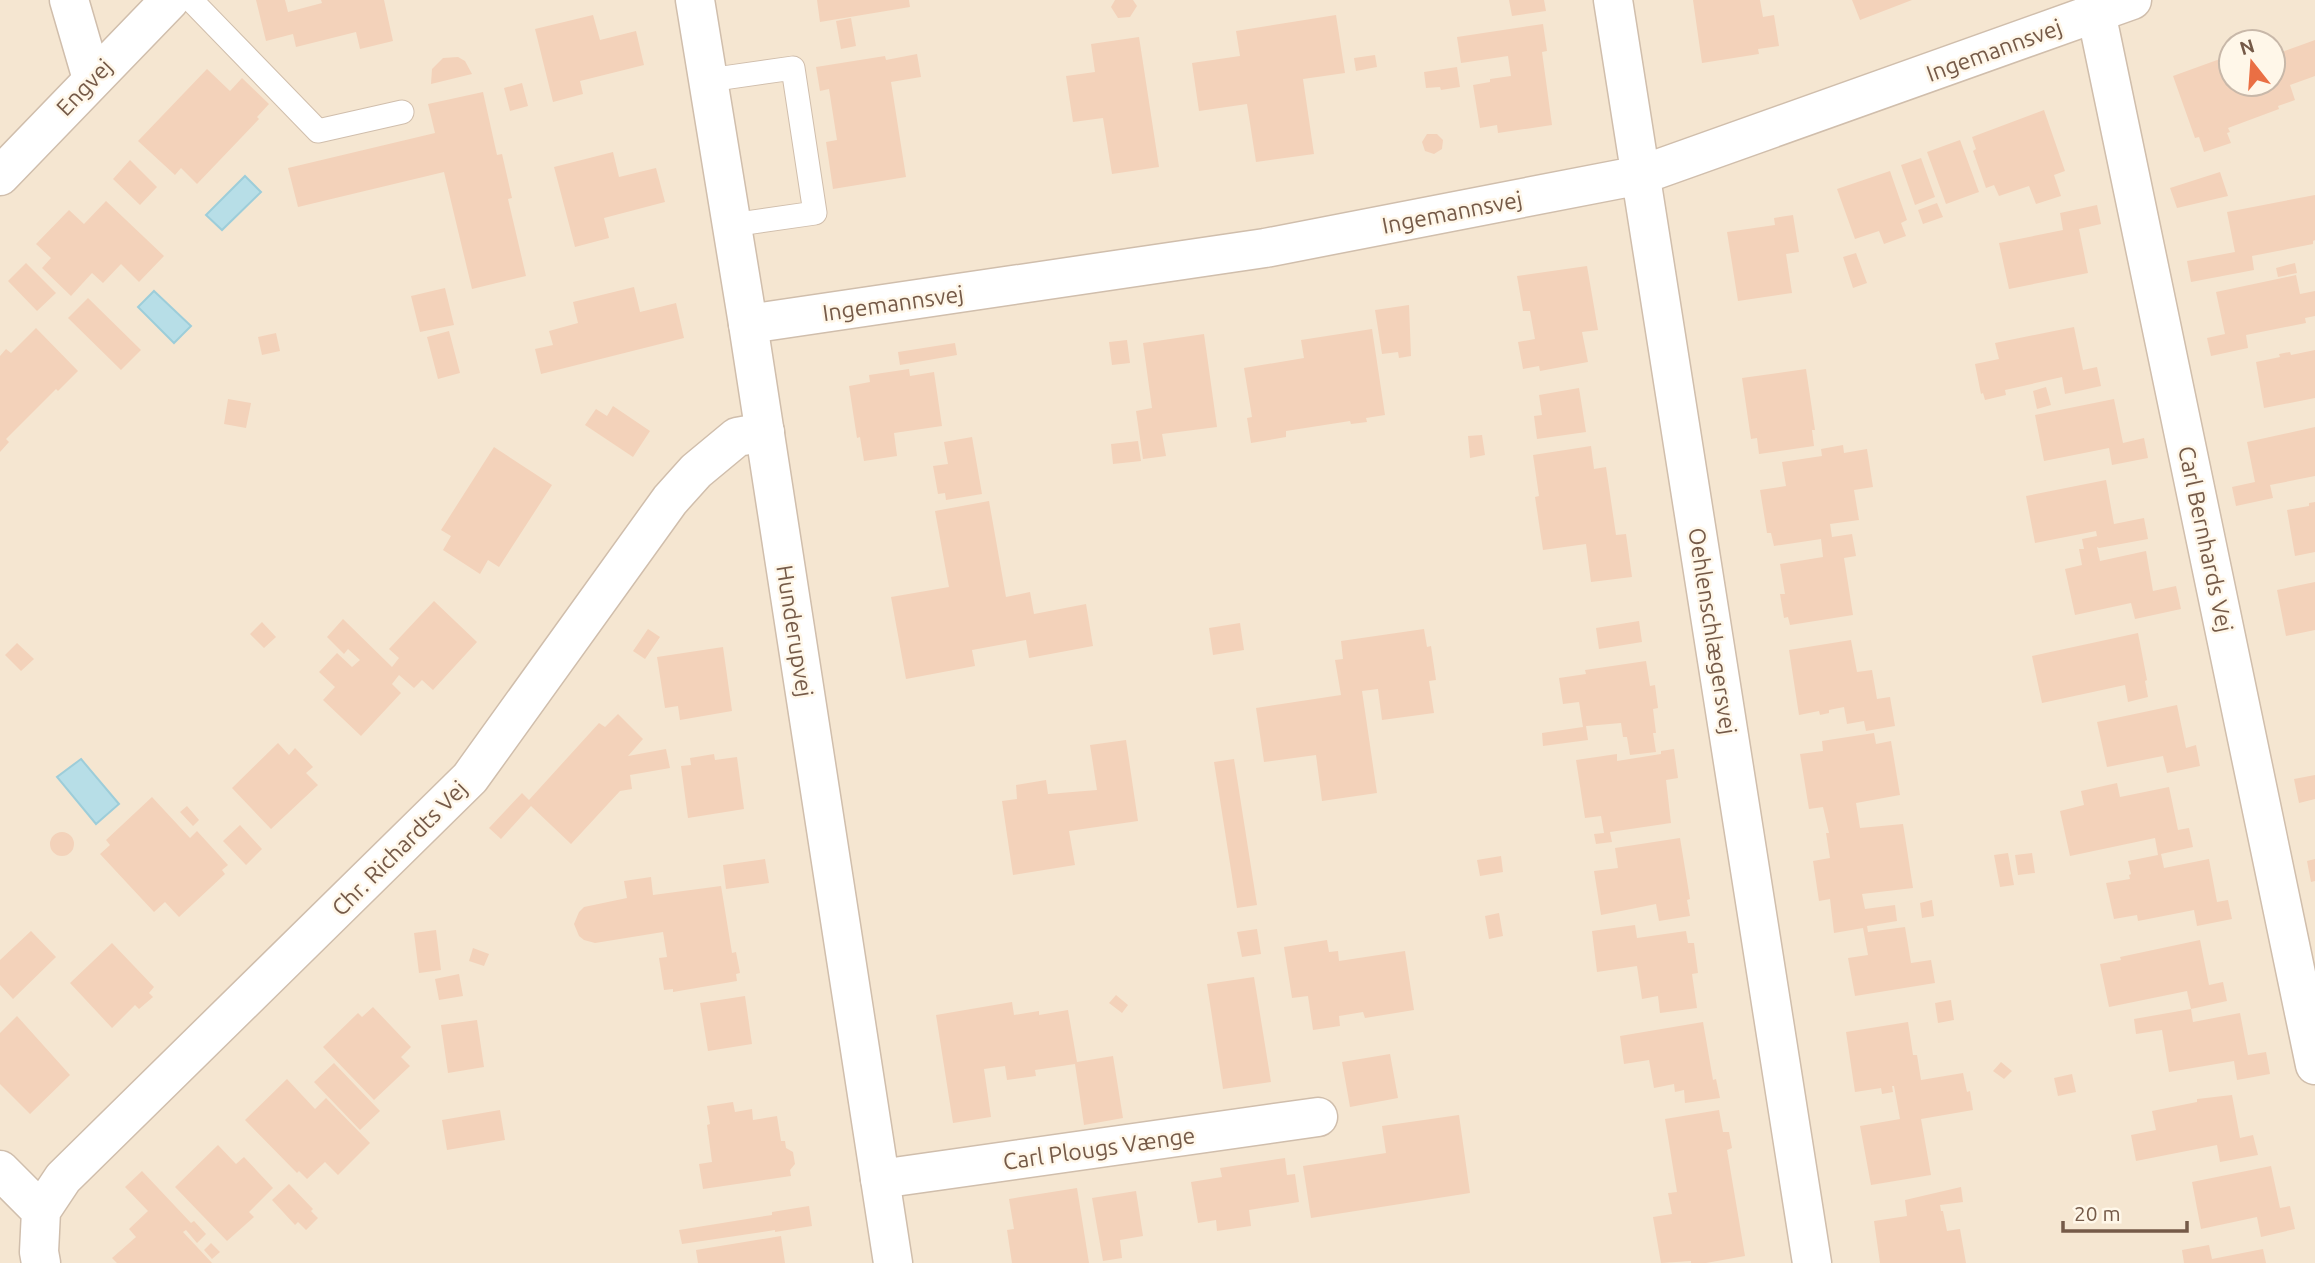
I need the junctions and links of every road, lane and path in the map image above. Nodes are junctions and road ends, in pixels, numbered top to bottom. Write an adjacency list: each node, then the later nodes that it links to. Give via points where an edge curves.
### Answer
1 (69, 0): 8 (street)
2 (170, 0): 8 (street, Engvej)
3 (191, 0): 10 (lane, via 318,131)
4 (695, 0): 9 (street, Hunderupvej)
5 (1613, 0): 11 (street, Oehlenschlægersvej)
6 (2132, 0): 7 (street, Ingemannsvej)
7 (2096, 12): 11 (street, Ingemannsvej); 16 (street, Carl Bernhards Vej)
8 (92, 79): 12 (street, Engvej)
9 (709, 80): 13 (street, Hunderupvej); 13 (lane, via 793,68 815,213)
10 (402, 112)
11 (1641, 175): 14 (street, Ingemannsvej, via 1265,248); 23 (street, Oehlenschlægersvej)
12 (0, 176)
13 (732, 225): 14 (street, Hunderupvej)
14 (748, 324): 15 (street, Hunderupvej)
15 (765, 432): 19 (street, Hunderupvej); 20 (street, Chr. Richardts Vej, via 737,437 696,471 670,500 470,778 63,1178)
16 (2315, 1065)
17 (1318, 1117): 19 (street, Carl Plougs Vænge)
18 (0, 1170): 20 (street)
19 (880, 1179): 22 (street, Hunderupvej)
20 (41, 1211): 21 (street)
21 (41, 1263)
22 (893, 1263)
23 (1812, 1263)

